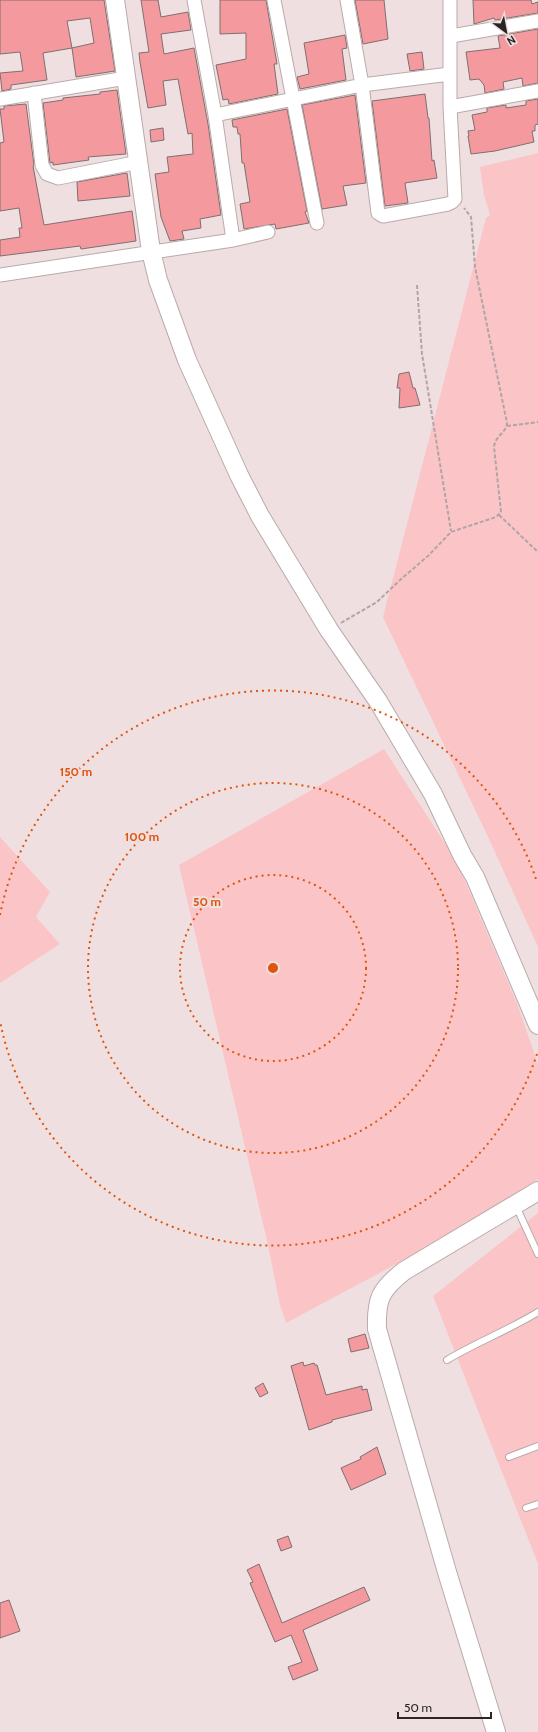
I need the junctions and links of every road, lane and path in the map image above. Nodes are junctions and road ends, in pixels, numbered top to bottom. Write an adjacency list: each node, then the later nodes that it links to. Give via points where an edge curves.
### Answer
1 (115, 0): 9 (street)
2 (194, 0): 16 (street)
3 (274, 0): 13 (street)
4 (347, 0): 10 (street)
5 (450, 0): 7 (street)
6 (538, 21): 7 (street)
7 (451, 36): 8 (street)
8 (450, 74): 10 (street); 15 (street)
9 (126, 78): 12 (street); 17 (street)
10 (362, 84): 13 (street); 18 (street, via 378,213 383,216 440,205)
11 (538, 90): 15 (street)
12 (34, 93): 14 (street); 17 (street, via 42,164 47,174 58,178)
13 (292, 98): 16 (street); 19 (street)
14 (0, 99)
15 (450, 107): 18 (street)
16 (215, 114): 21 (street)
17 (139, 162): 22 (street)
18 (455, 199): 26 (path, via 471,217 474,267)
19 (317, 223)
20 (268, 232): 21 (street)
21 (233, 240): 22 (street)
22 (151, 251): 23 (street); 30 (street, via 158,280 187,360 239,475 260,516)
23 (0, 275)
24 (417, 285): 28 (path, via 422,354)
25 (538, 422): 26 (path)
26 (507, 426): 27 (path, via 496,439 494,447 501,508)
27 (499, 515): 28 (path); 29 (path)
28 (452, 532): 30 (path, via 378,602)
29 (538, 552)
30 (329, 630): 31 (street, via 378,701 433,794 475,877)
31 (538, 1025)
32 (538, 1191): 33 (street)
33 (515, 1205): 34 (lane); 41 (street, via 404,1271 388,1284 377,1308 377,1329)
34 (538, 1254)
35 (538, 1312): 36 (lane)
36 (447, 1360)
37 (538, 1446): 38 (lane)
38 (509, 1457)
39 (538, 1504): 40 (lane)
40 (526, 1508)
41 (496, 1732)

